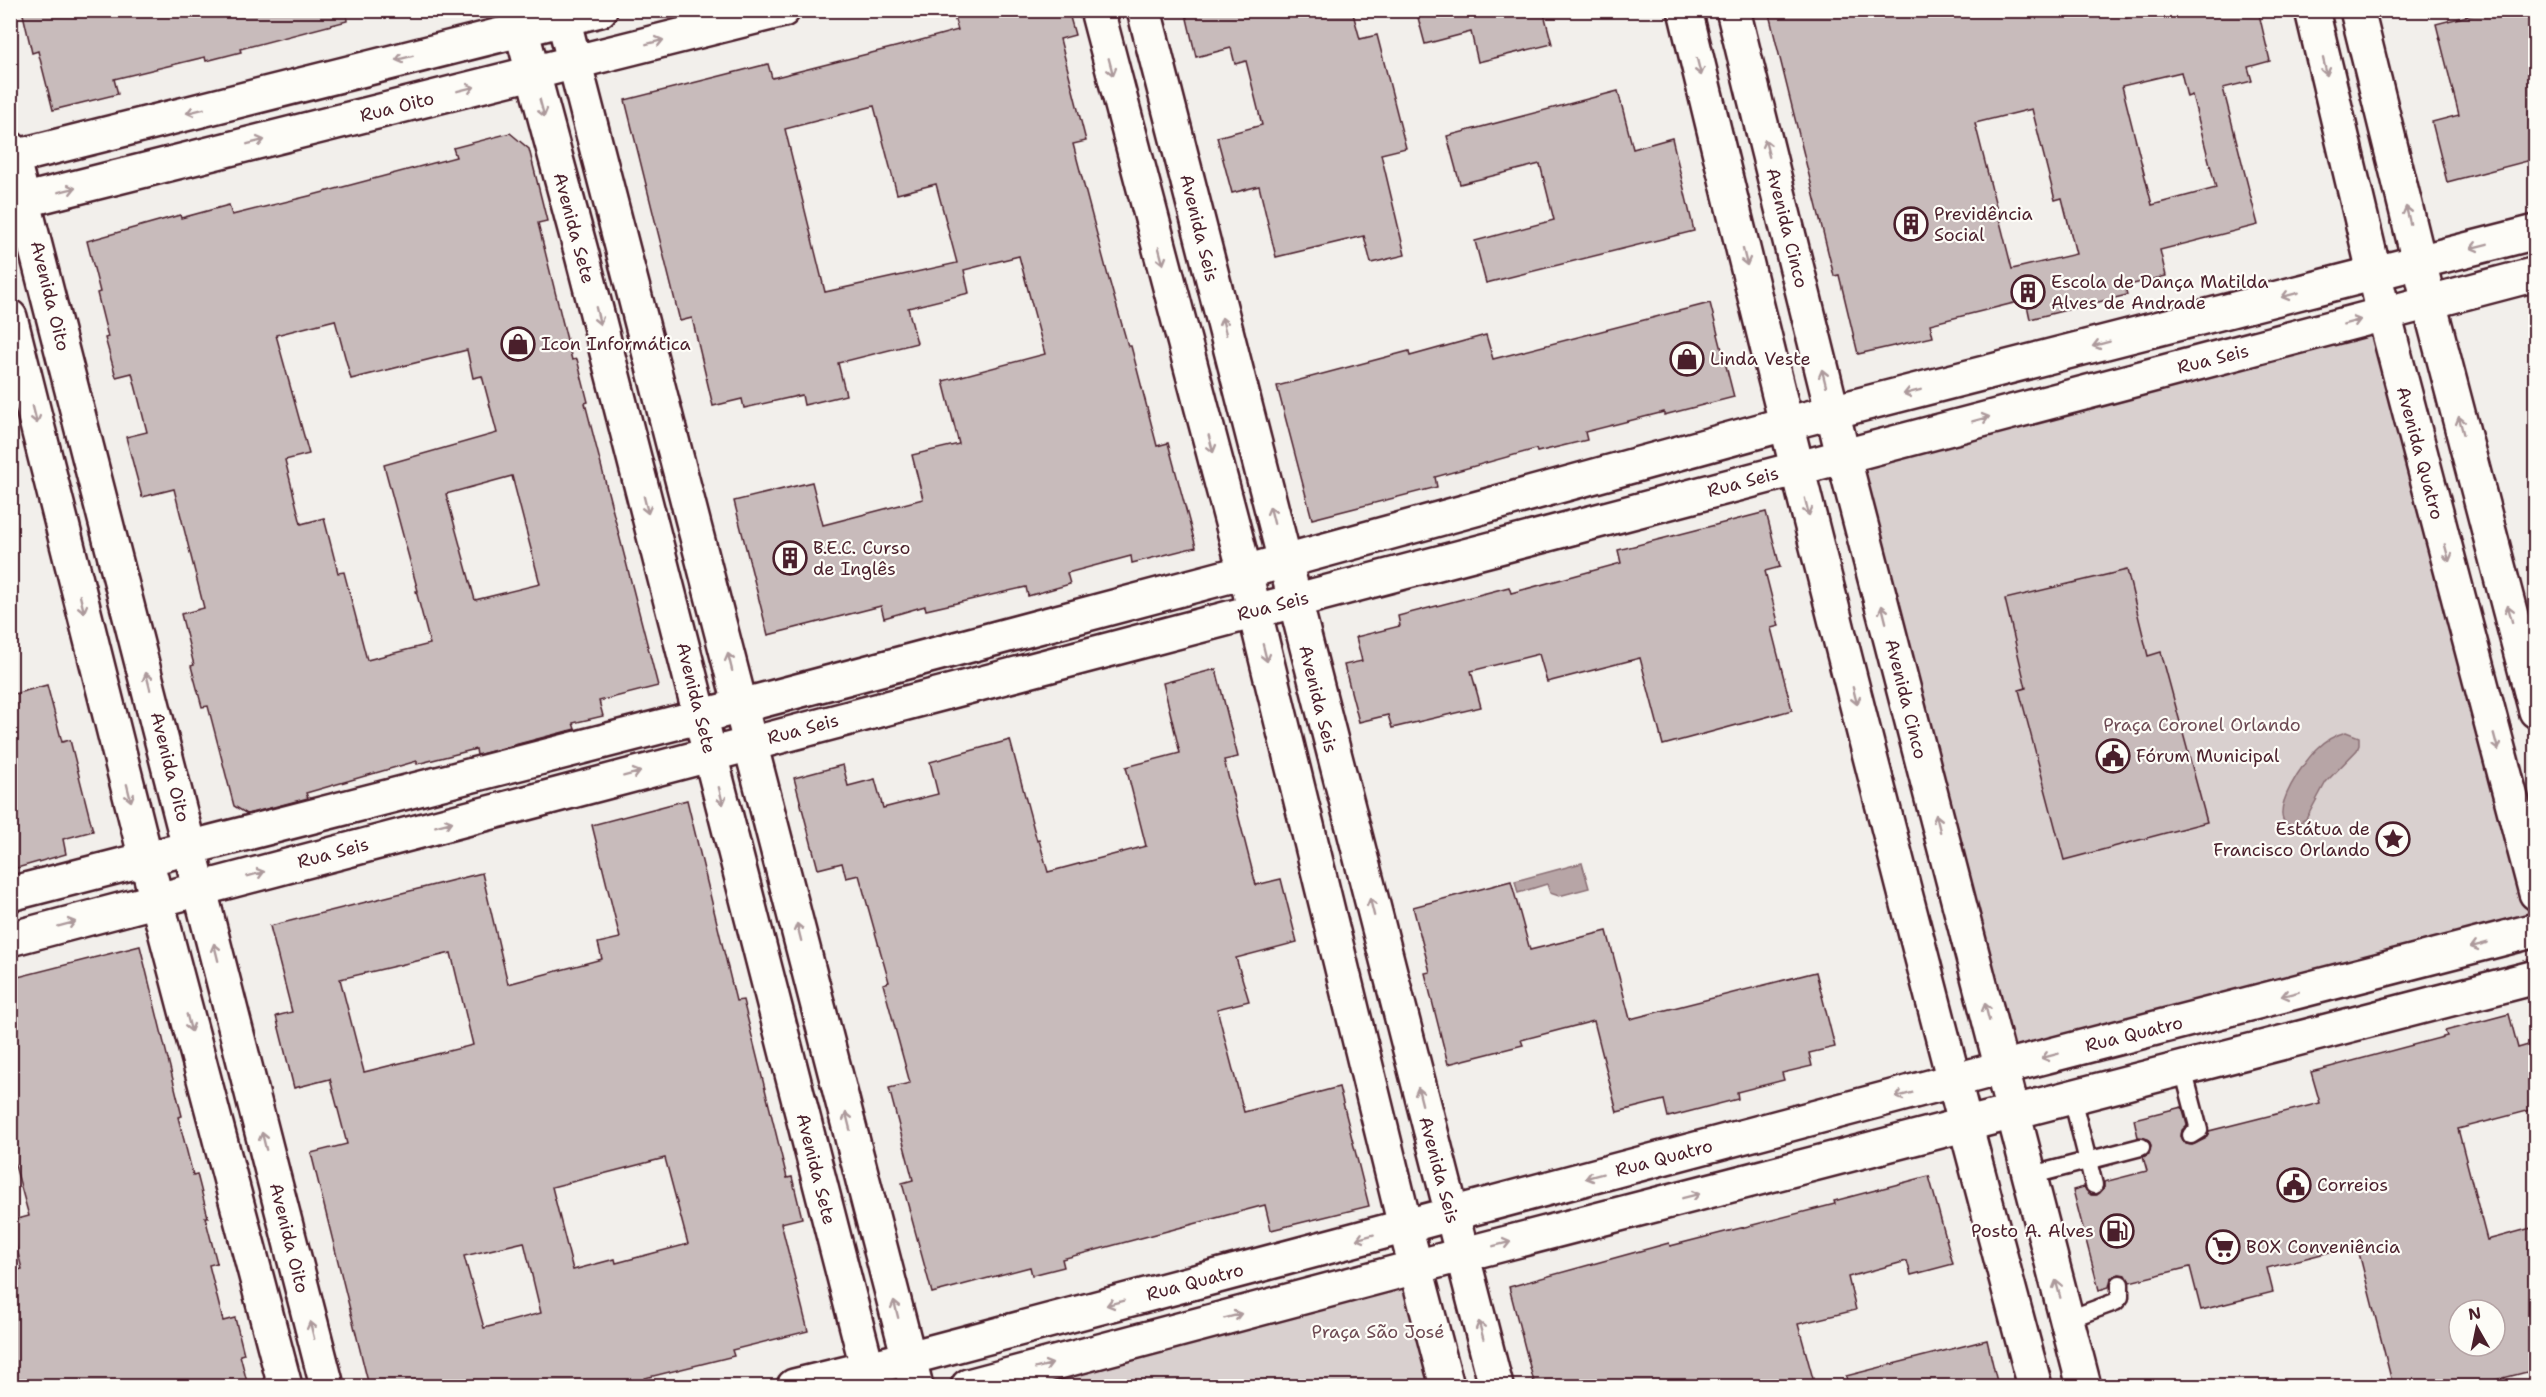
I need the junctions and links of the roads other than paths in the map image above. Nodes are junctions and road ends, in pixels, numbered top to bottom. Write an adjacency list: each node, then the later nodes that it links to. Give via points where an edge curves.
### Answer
1 (600, 10): 9 (street)
2 (783, 10): 11 (street, Rua Oito, one-way to 2)
3 (1096, 10): 27 (street, one-way to 27)
4 (1144, 10): 26 (street, Avenida Seis, one-way to 4)
5 (1685, 10): 23 (street, one-way to 23)
6 (1733, 10): 22 (street, Avenida Cinco, one-way to 6)
7 (2312, 10): 17 (street, Avenida Quatro, one-way to 17)
8 (2357, 10): 16 (street, one-way to 8)
9 (562, 15): 10 (street); 11 (street)
10 (519, 20): 12 (street, Avenida Sete); 13 (street, one-way to 13)
11 (575, 62): 12 (street, Rua Oito); 30 (street, one-way to 11)
12 (533, 72): 14 (street, Rua Oito, one-way to 12); 32 (street, Avenida Sete, one-way to 32)
13 (11, 155): 14 (street, Avenida Oito)
14 (18, 202): 35 (street, Avenida Oito, one-way to 14)
15 (2535, 232): 16 (street, one-way to 16)
16 (2420, 261): 17 (street); 19 (street)
17 (2374, 273): 20 (street, Avenida Quatro); 22 (street, one-way to 22)
18 (2535, 274): 19 (street, Rua Seis)
19 (2429, 302): 20 (street, Rua Seis); 31 (street, one-way to 19)
20 (2384, 314): 24 (street, Rua Seis, one-way to 20); 38 (street, Avenida Quatro, one-way to 38)
21 (10, 317): 36 (street, one-way to 36)
22 (1832, 412): 23 (street); 24 (street, Avenida Cinco)
23 (1785, 424): 25 (street); 26 (street)
24 (1843, 455): 25 (street, Rua Seis); 44 (street, Avenida Cinco, one-way to 24)
25 (1797, 468): 28 (street, Rua Seis); 46 (street, one-way to 46)
26 (1283, 561): 27 (street); 28 (street, Avenida Seis)
27 (1245, 572): 29 (street); 30 (street)
28 (1293, 601): 29 (street, Rua Seis); 55 (street, Avenida Seis, one-way to 28)
29 (1255, 610): 33 (street, Rua Seis); 56 (street, one-way to 56)
30 (741, 706): 32 (street); 33 (street)
31 (2535, 711)
32 (700, 716): 34 (street, Avenida Sete); 35 (street)
33 (751, 742): 34 (street, Rua Seis); 61 (street, one-way to 33)
34 (710, 753): 37 (street, Rua Seis, one-way to 34); 62 (street, Avenida Sete, one-way to 62)
35 (190, 848): 36 (street); 37 (street, Avenida Oito)
36 (146, 859): 39 (street); 40 (street)
37 (200, 889): 40 (street, Rua Seis); 64 (street, Avenida Oito, one-way to 37)
38 (2535, 893)
39 (10, 894)
40 (157, 901): 42 (street, Rua Seis, one-way to 40); 63 (street, one-way to 63)
41 (2535, 930): 44 (street, Rua Quatro, one-way to 44)
42 (10, 939)
43 (2535, 976): 45 (street)
44 (2001, 1068): 46 (street, Rua Quatro); 48 (street, Avenida Cinco)
45 (2183, 1069): 47 (street); 50 (lane, via 2199,1130)
46 (1953, 1082): 49 (street); 55 (street, Rua Quatro, one-way to 55)
47 (2072, 1098): 48 (street); 52 (lane)
48 (2012, 1113): 49 (street); 53 (street, Avenida Cinco)
49 (1965, 1125): 57 (street, one-way to 49); 69 (street)
50 (2192, 1135)
51 (2141, 1147): 52 (lane)
52 (2088, 1161): 53 (lane); 54 (lane)
53 (2029, 1176): 60 (street, Avenida Cinco, one-way to 53)
54 (2094, 1185)
55 (1450, 1214): 56 (street, Rua Quatro); 57 (street, Avenida Seis)
56 (1405, 1226): 58 (street); 61 (street, Rua Quatro, one-way to 61)
57 (1461, 1255): 58 (street); 68 (street, Avenida Seis, one-way to 57)
58 (1416, 1267): 66 (street, one-way to 58); 67 (street)
59 (2120, 1284): 60 (lane, via 2120,1297 2115,1302)
60 (2067, 1320): 70 (street, Avenida Cinco)
61 (912, 1372): 62 (street, Rua Quatro)
62 (870, 1377): 65 (street, Rua Quatro)
63 (285, 1386)
64 (327, 1386)
65 (794, 1386)
66 (968, 1386)
67 (1447, 1386)
68 (1496, 1386)
69 (2035, 1386)
70 (2084, 1386)

